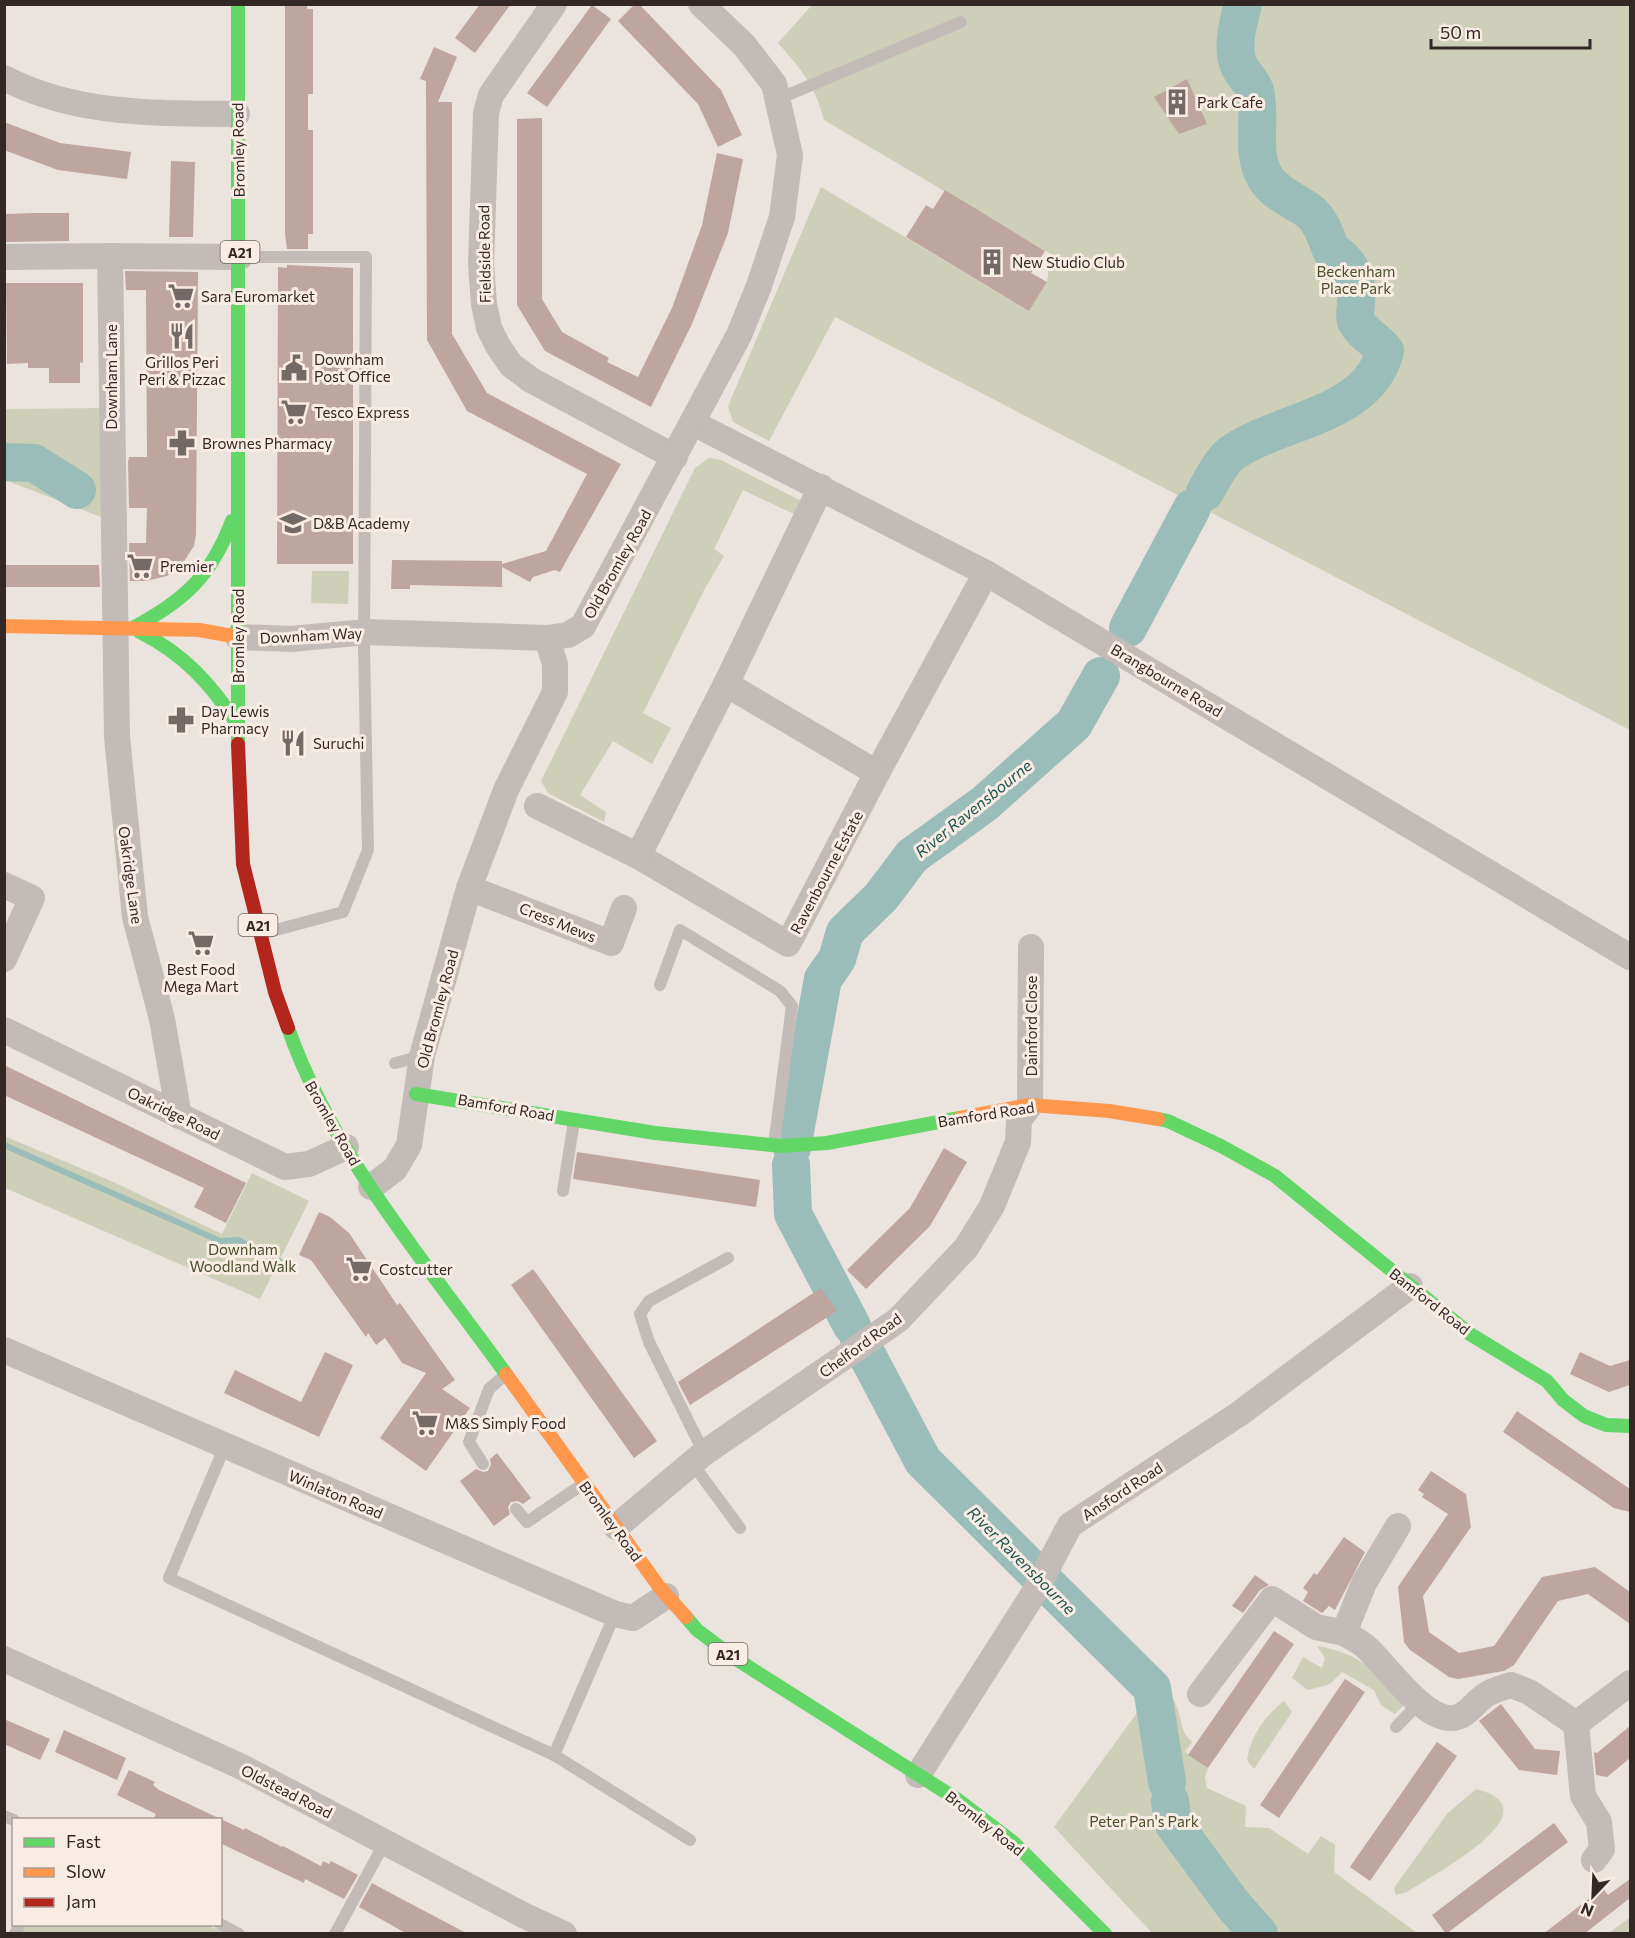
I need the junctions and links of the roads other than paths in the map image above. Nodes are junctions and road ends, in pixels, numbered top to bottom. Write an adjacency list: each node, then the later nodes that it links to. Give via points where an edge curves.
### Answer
1 (238, 4): 7 (main road, Bromley Road / A21)
2 (554, 4): 12 (street, Fieldside Road, via 491,95 486,113 481,264 489,328 511,365 531,380)
3 (701, 4): 6 (street, Old Bromley Road, via 744,45 774,84)
4 (961, 22): 6 (lane)
5 (4, 78): 7 (street, via 41,93 101,109)
6 (778, 99): 11 (street, Old Bromley Road, via 790,154 782,217 738,335)
7 (237, 114): 10 (main road, Bromley Road / A21)
8 (102, 256): 9 (street); 10 (street); 17 (street, Downham Lane)
9 (4, 257)
10 (240, 257): 14 (main road, Bromley Road / A21); 18 (lane, via 366,257)
11 (693, 423): 12 (street, Old Bromley Road); 13 (street, Brangbourne Road)
12 (675, 457): 20 (street, Old Bromley Road, via 583,626 568,635)
13 (821, 487): 15 (street, Brangbourne Road); 21 (street)
14 (238, 500): 17 (main road, via 220,552 202,581 163,613); 19 (main road, Bromley Road / A21)
15 (986, 573): 23 (street, Ravenbourne Estate); 31 (street, Brangbourne Road)
16 (4, 626): 17 (main road, Downham Way)
17 (123, 628): 19 (main road, Downham Way, via 199,630); 22 (main road, via 174,649 194,664); 39 (street, Oakridge Lane, via 117,737 135,917 162,1019)
18 (366, 632): 19 (street, Downham Way, via 291,639); 20 (street, Downham Way); 29 (lane, via 369,850 343,912)
19 (238, 637): 22 (main road, Bromley Road / A21)
20 (547, 638): 27 (street, Old Bromley Road, via 555,664 555,692 506,790)
21 (726, 684): 23 (street); 25 (street)
22 (237, 724): 29 (main road, Bromley Road / A21, via 243,864)
23 (877, 772): 25 (street, Ravenbourne Estate, via 788,944)
24 (537, 806): 25 (street, Ravenbourne Estate)
25 (638, 856)
26 (4, 885): 32 (street, via 32,898)
27 (469, 888): 28 (street, Cress Mews, via 612,943); 35 (street, Old Bromley Road)
28 (624, 908)
29 (260, 935): 42 (main road, Bromley Road / A21, via 303,1071)
30 (1031, 946): 38 (street, Dainford Close)
31 (1630, 957)
32 (4, 959)
33 (660, 986): 41 (lane, via 680,930 780,991 792,1006)
34 (4, 1030): 39 (street, Oakridge Road)
35 (422, 1056): 36 (lane); 37 (street, Old Bromley Road)
36 (395, 1063)
37 (416, 1094): 40 (main road, Bamford Road); 43 (street, Old Bromley Road, via 409,1145 394,1169)
38 (1030, 1105): 41 (main road, Bamford Road, via 827,1143); 46 (main road, Bamford Road, via 1109,1111 1168,1121 1210,1141 1275,1176); 51 (street, Chelford Road, via 1019,1120 1018,1142 992,1206 966,1248 898,1320)
39 (179, 1116): 42 (street, Oakridge Road, via 285,1167 309,1164)
40 (574, 1119): 41 (main road, Bamford Road, via 655,1133); 44 (lane)
41 (778, 1145)
42 (346, 1147): 43 (main road, Bromley Road / A21)
43 (371, 1187): 48 (main road, Bromley Road / A21)
44 (563, 1191)
45 (728, 1258): 51 (lane, via 650,1301 640,1314)
46 (1410, 1286): 49 (main road, Bamford Road, via 1470,1334 1547,1381 1584,1416 1606,1425); 68 (street, Ansford Road, via 1239,1414 1070,1525 1034,1593)
47 (4, 1350): 50 (street, Winlaton Road)
48 (507, 1374): 52 (lane, via 489,1389 469,1442); 53 (main road, Bromley Road / A21)
49 (1630, 1426)
50 (225, 1446): 59 (street, Winlaton Road); 67 (lane, via 169,1578)
51 (698, 1458): 56 (street, Chelford Road); 57 (lane)
52 (483, 1464)
53 (584, 1483): 54 (lane, via 527,1522); 56 (main road, Bromley Road / A21)
54 (516, 1509)
55 (1398, 1526): 60 (street, via 1364,1583)
56 (616, 1527): 58 (main road, Bromley Road / A21)
57 (740, 1528)
58 (666, 1596): 59 (street, Winlaton Road, via 633,1618); 68 (main road, Bromley Road / A21, via 697,1630 733,1657)
59 (615, 1614): 67 (lane)
60 (1344, 1633): 63 (street, via 1316,1627 1272,1599); 64 (street, via 1367,1648)
61 (4, 1659): 70 (street, Oldstead Road, via 242,1767)
62 (1630, 1683): 65 (street)
63 (1200, 1695)
64 (1420, 1702): 65 (street, via 1452,1718 1467,1712 1487,1693 1511,1685 1529,1692); 66 (lane)
65 (1576, 1724): 71 (street, via 1583,1796 1599,1822 1602,1849)
66 (1396, 1727)
67 (554, 1755): 69 (lane)
68 (918, 1774): 76 (main road, Bromley Road / A21, via 1013,1842)
69 (690, 1840)
70 (385, 1842): 74 (lane); 75 (street, Oldstead Road)
71 (1594, 1860)
72 (222, 1925): 73 (lane)
73 (239, 1934)
74 (335, 1934)
75 (564, 1934)
76 (1105, 1934)

